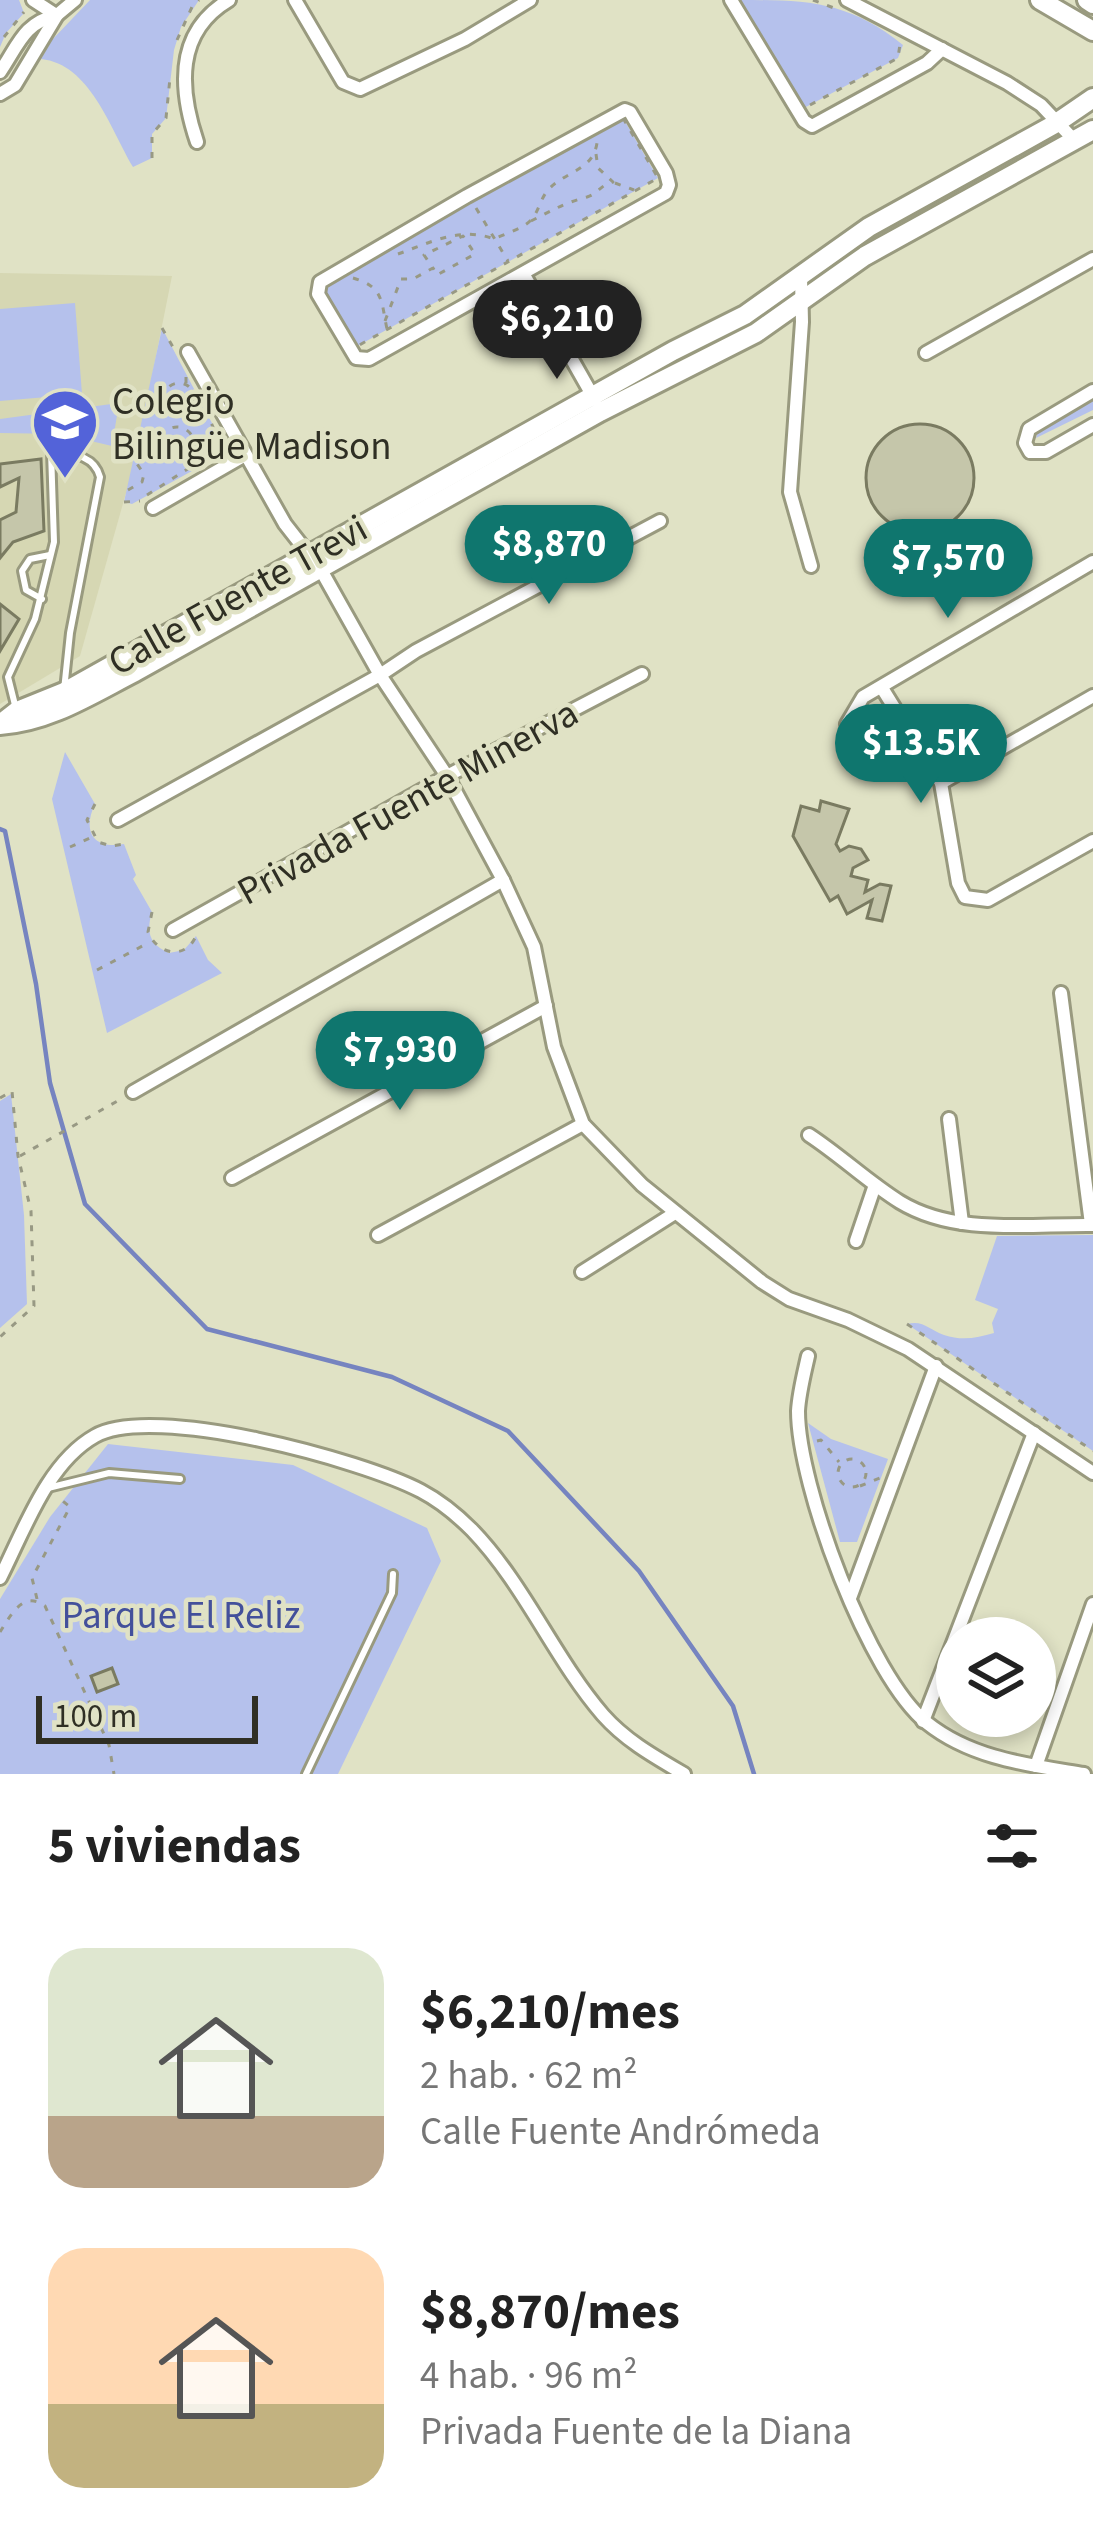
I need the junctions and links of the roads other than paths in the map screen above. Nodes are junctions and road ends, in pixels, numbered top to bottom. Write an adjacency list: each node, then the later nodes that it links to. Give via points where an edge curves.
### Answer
1 (75, 0): 9 (street)
2 (229, 0): 18 (street, via 205,16 192,38 185,105)
3 (295, 0): 4 (street, via 343,82 360,89)
4 (530, 0)
5 (731, 0): 11 (street, via 812,126)
6 (847, 0): 11 (street)
7 (1040, 0): 10 (street)
8 (27, 1): 9 (street)
9 (57, 15): 12 (street, via 24,31); 13 (street, via 15,85)
10 (1093, 31)
11 (942, 49): 15 (street, via 1041,105)
12 (0, 71)
13 (0, 94)
14 (1093, 98): 15 (street, Calle Fuente Trevi)
15 (1055, 124): 17 (street); 21 (street, Calle Fuente Trevi, via 869,227)
16 (1093, 130): 17 (street, Calle Fuente Trevi)
17 (1075, 141): 22 (street, Calle Fuente Trevi, via 865,256)
18 (197, 142)
19 (1093, 259): 23 (street)
20 (524, 275): 20 (street, via 363,361 317,292 324,278 628,110 666,173 668,191); 26 (street)
21 (801, 278): 22 (street); 26 (street, Calle Fuente Trevi)
22 (802, 301): 26 (street, Calle Fuente Trevi, via 756,333); 34 (street, via 790,476)
23 (926, 353)
24 (183, 354): 28 (street)
25 (1093, 391): 27 (street, via 1029,429 1024,443 1030,452 1046,452)
26 (597, 404): 31 (street, Calle Fuente Trevi); 35 (street, Calle Fuente Trevi)
27 (1093, 425)
28 (245, 455): 29 (street); 31 (street)
29 (153, 508)
30 (660, 521): 38 (street)
31 (308, 554): 35 (street); 41 (street, Calle Fuente Trevi)
32 (52, 555): 36 (lane); 36 (lane, via 30,559 22,571 26,590); 41 (lane, via 51,451 84,458 100,477)
33 (1093, 562): 39 (street)
34 (811, 566)
35 (321, 570): 38 (street); 41 (street, Calle Fuente Trevi)
36 (42, 599): 42 (lane, via 8,677)
37 (642, 674): 45 (street, Privada Fuente Minerva)
38 (380, 675): 45 (street); 47 (street)
39 (882, 688): 43 (street, via 863,697); 46 (street)
40 (1093, 696): 46 (street)
41 (65, 700): 42 (street, Calle Fuente Trevi)
42 (19, 718): 44 (street, Calle Fuente Trevi)
43 (847, 724)
44 (0, 725)
45 (447, 776): 49 (street); 50 (street, Privada Fuente Minerva)
46 (941, 783): 48 (street, via 958,883 970,900 988,900)
47 (118, 820)
48 (1093, 842)
49 (503, 880): 52 (street, via 534,947); 53 (street)
50 (173, 930)
51 (1061, 992): 61 (street)
52 (546, 1006): 55 (street); 57 (street)
53 (133, 1092)
54 (949, 1119): 60 (street)
55 (583, 1124): 59 (street); 62 (street)
56 (809, 1135): 58 (street)
57 (232, 1178)
58 (875, 1185): 60 (street, via 927,1215); 63 (street)
59 (675, 1213): 64 (street); 66 (street, via 788,1299 880,1334)
60 (962, 1222): 61 (street)
61 (1092, 1225)
62 (379, 1235)
63 (856, 1241)
64 (582, 1272)
65 (808, 1356): 73 (street, via 798,1408 802,1448)
66 (936, 1366): 67 (street); 73 (street)
67 (1034, 1433): 68 (street); 75 (street)
68 (1093, 1473)
69 (180, 1479): 70 (lane, via 109,1473)
70 (47, 1489): 72 (street); 78 (street, via 85,1443 130,1427 256,1438 419,1490 489,1550 601,1713)
71 (393, 1574): 77 (lane, via 392,1593)
72 (0, 1578)
73 (850, 1600): 75 (street)
74 (1093, 1604): 76 (street)
75 (923, 1721): 76 (street, via 977,1752)
76 (1036, 1766): 79 (street)
77 (307, 1774)
78 (684, 1774)
79 (1084, 1774)

